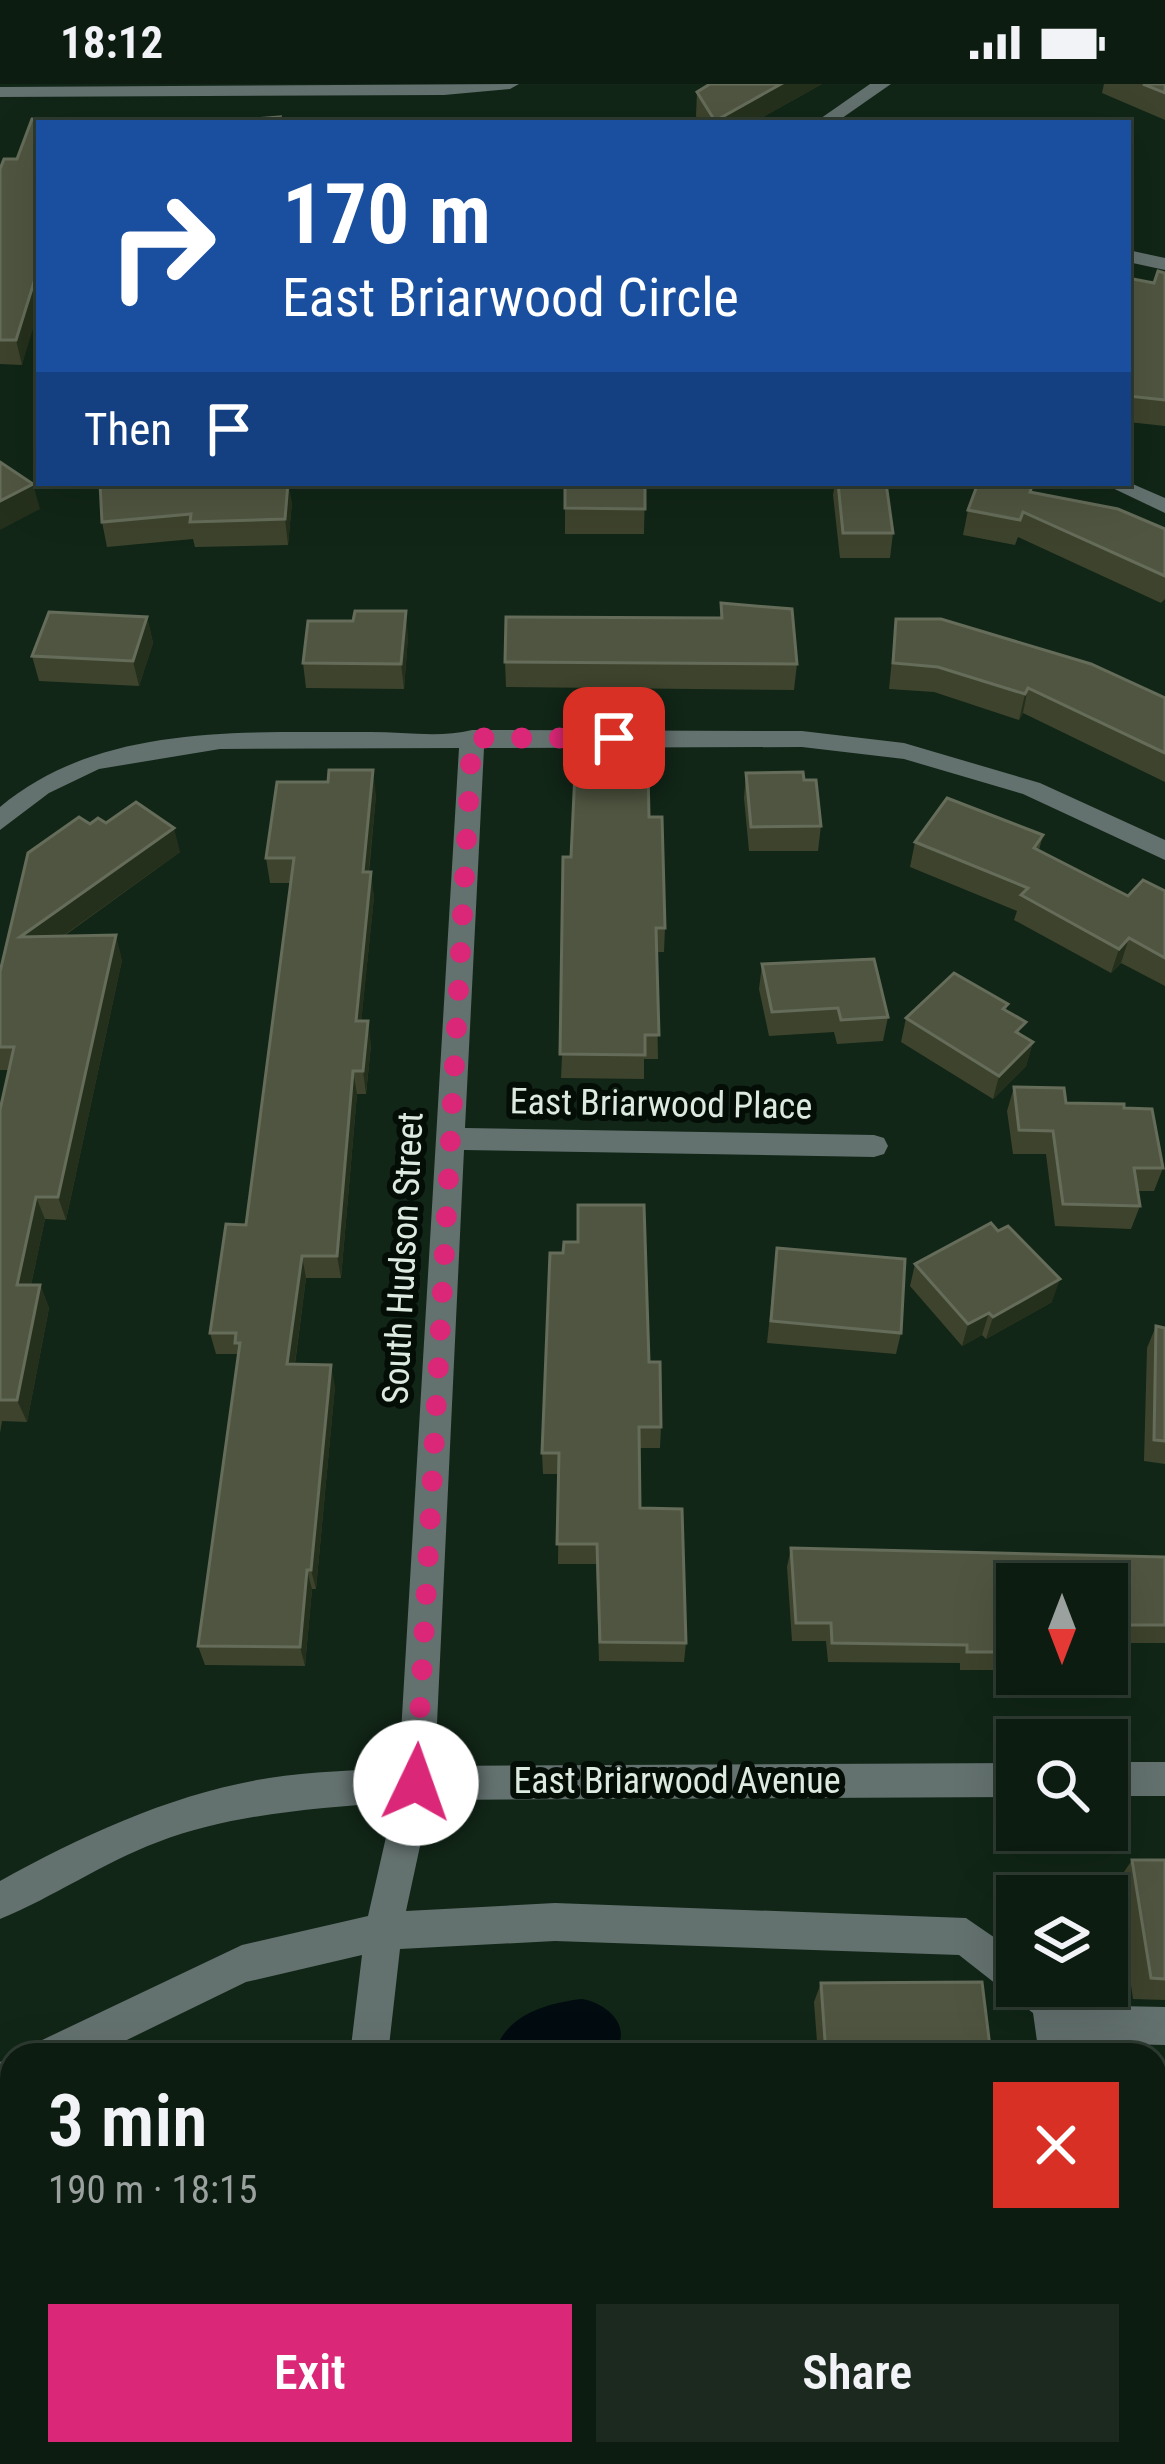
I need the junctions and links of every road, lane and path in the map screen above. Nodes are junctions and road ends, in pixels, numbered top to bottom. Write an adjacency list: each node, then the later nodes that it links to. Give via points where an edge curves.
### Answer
1 (510, 84): 3 (street)
2 (883, 84): 5 (street)
3 (277, 87): 4 (street, via 165,99)
4 (0, 92)
5 (828, 120)
6 (1131, 256): 7 (street)
7 (1163, 259)
8 (1120, 486): 9 (street)
9 (1165, 506)
10 (472, 738): 11 (street, via 154,749 93,762 40,787); 12 (street, via 879,743 993,770); 13 (street, South Hudson Street)
11 (0, 821)
12 (1165, 851)
13 (447, 1139): 14 (street, East Briarwood Place); 18 (street, South Hudson Street)
14 (874, 1146)
15 (1128, 1779): 16 (street)
16 (1165, 1779)
17 (996, 1780): 18 (street, East Briarwood Avenue)
18 (416, 1783): 19 (street, East Briarwood Avenue, via 268,1795 158,1823); 20 (street, South Hudson Street)
19 (0, 1901)
20 (383, 1930): 21 (street, via 555,1922 966,1937); 25 (street, via 242,1964); 26 (street, South Hudson Street)
21 (996, 1961)
22 (1052, 2007): 24 (street)
23 (1165, 2026): 24 (street)
24 (1056, 2039)
25 (79, 2043)
26 (370, 2043)

